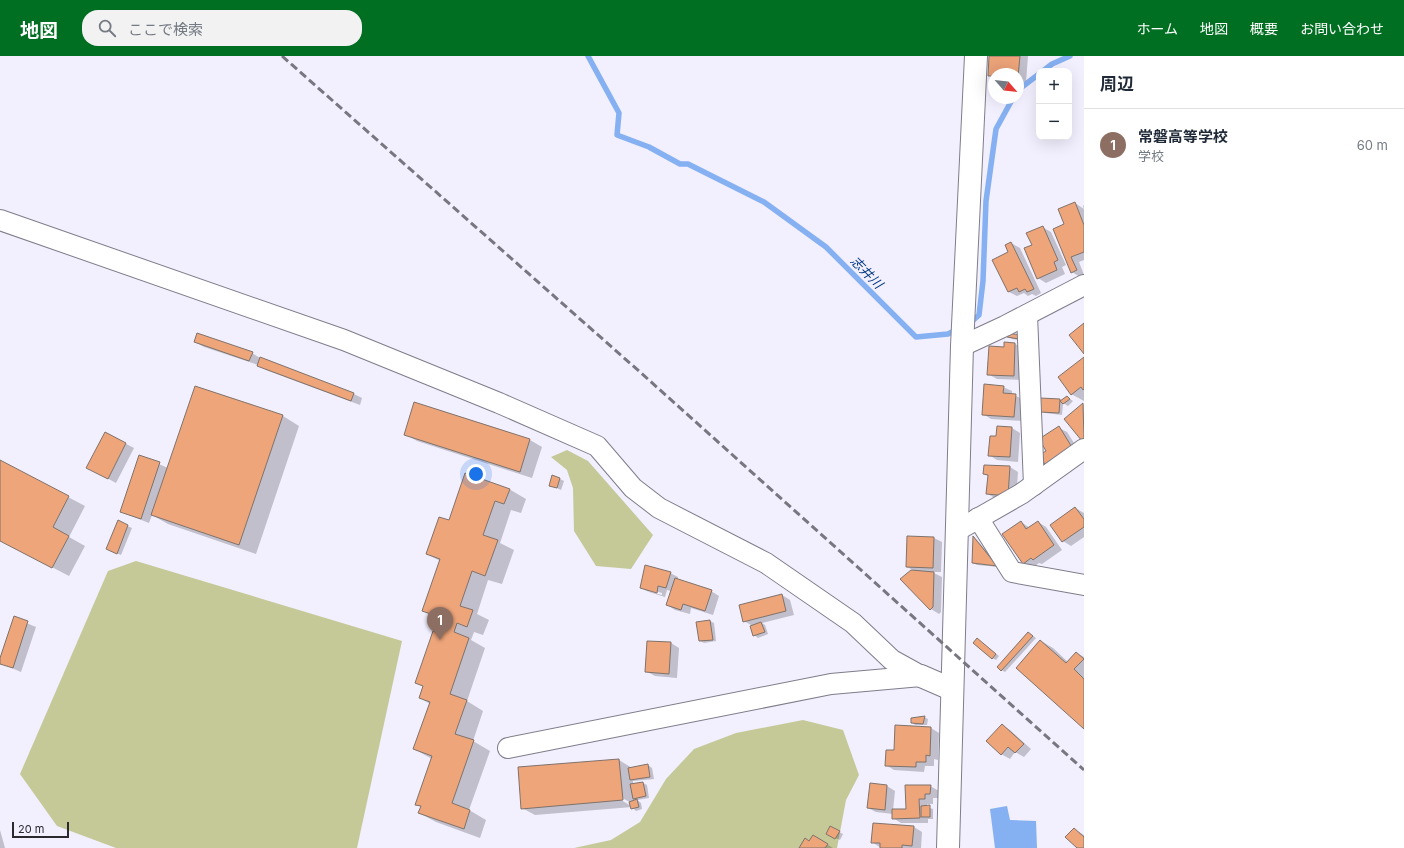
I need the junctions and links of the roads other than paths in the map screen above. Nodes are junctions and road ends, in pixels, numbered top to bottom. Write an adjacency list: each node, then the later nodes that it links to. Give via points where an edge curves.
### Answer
1 (976, 56): 5 (street)
2 (0, 220): 11 (street, via 344,340 597,446 633,488 659,508 766,563 853,623 892,660)
3 (1084, 285): 4 (street)
4 (1027, 315): 5 (street); 7 (street)
5 (962, 346): 9 (street)
6 (1084, 449): 7 (street)
7 (1034, 485): 8 (street)
8 (978, 518): 9 (street); 10 (street, via 1012,572)
9 (958, 530): 12 (street)
10 (1084, 585)
11 (921, 676): 12 (street); 13 (street, via 831,684)
12 (951, 688): 14 (street)
13 (508, 748)
14 (948, 848)

